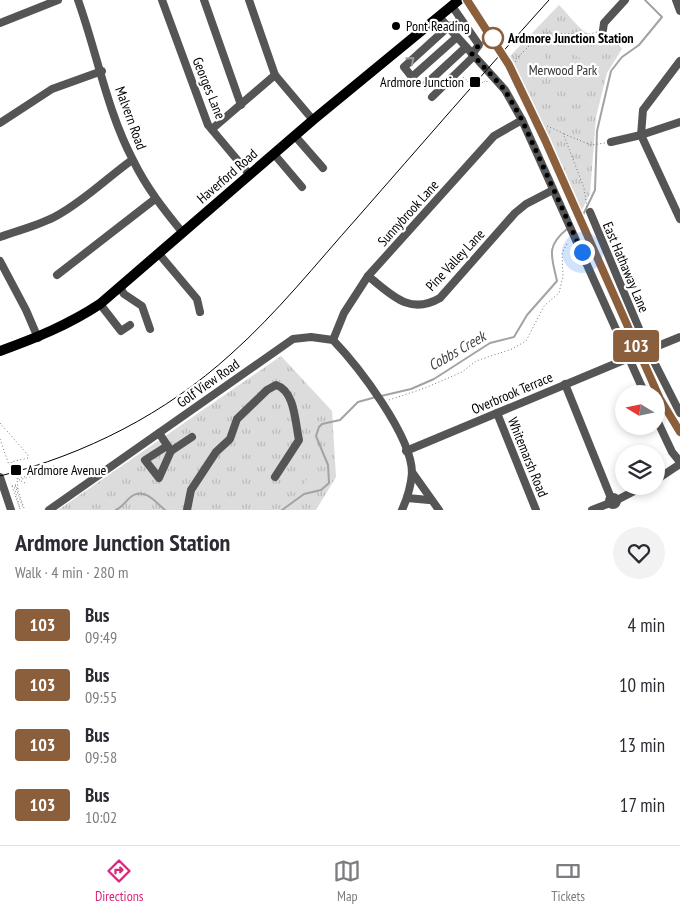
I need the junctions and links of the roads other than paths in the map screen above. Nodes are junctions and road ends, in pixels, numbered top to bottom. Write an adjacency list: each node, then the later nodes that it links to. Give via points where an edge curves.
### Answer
1 (58, 0): 10 (street)
2 (78, 0): 21 (street, Malvern Road)
3 (162, 0): 30 (street, Georges Lane, via 208,126)
4 (204, 0): 25 (street)
5 (249, 0): 22 (street)
6 (467, 0): 64 (street, via 509,65 552,154 660,399)
7 (625, 0): 16 (street, via 604,23)
8 (676, 0): 11 (street)
9 (455, 3): 12 (main road, Haverford Road); 13 (street)
10 (38, 4): 14 (street)
11 (680, 11)
12 (440, 18): 15 (street); 26 (main road, Haverford Road)
13 (461, 20): 15 (street); 19 (street, via 479,45)
14 (0, 23)
15 (448, 27): 17 (street); 17 (street, one-way to 15, via 412,77 404,67)
16 (603, 30)
17 (457, 37): 18 (street)
18 (466, 47): 19 (street); 23 (street)
19 (473, 55): 24 (street); 27 (street, via 505,90)
20 (680, 61): 31 (street, via 643,110)
21 (102, 71): 29 (street, via 52,89); 35 (street, Malvern Road, via 118,127)
22 (275, 75): 25 (street); 26 (street)
23 (425, 85)
24 (432, 97)
25 (241, 105): 30 (street)
26 (312, 120): 32 (main road, Haverford Road)
27 (522, 120): 39 (street); 48 (street, Sunnybrook Lane, via 494,136)
28 (680, 122): 31 (street)
29 (0, 123)
30 (212, 129): 37 (street, Georges Lane)
31 (641, 135): 33 (street); 42 (street)
32 (295, 136): 34 (main road, Haverford Road); 36 (street)
33 (607, 142)
34 (274, 154): 37 (main road, Haverford Road); 38 (street)
35 (132, 160): 40 (street, Malvern Road); 44 (street, via 90,195 56,216)
36 (323, 168)
37 (250, 175): 43 (main road, Haverford Road)
38 (302, 188)
39 (553, 190): 48 (street, Pine Valley Lane, via 515,213 440,298 429,304 406,304); 59 (street)
40 (154, 198): 43 (street, Malvern Road); 47 (street)
41 (590, 212): 57 (street, East Hathaway Lane)
42 (680, 219)
43 (183, 233): 45 (main road, Haverford Road)
44 (0, 237)
45 (159, 254): 49 (main road, Haverford Road); 51 (street, via 197,299)
46 (0, 261): 55 (street)
47 (57, 276)
48 (368, 276): 56 (street, Sunnybrook Lane, via 344,312)
49 (120, 287): 50 (main road, Haverford Road); 53 (street, via 124,294 142,306)
50 (100, 304): 52 (street, via 121,331); 55 (main road, Haverford Road)
51 (200, 312)
52 (130, 325)
53 (150, 329)
54 (680, 337): 57 (street)
55 (38, 338): 58 (main road, Haverford Road)
56 (333, 340): 65 (street, Golf View Road, via 293,339); 68 (street, via 357,366 378,397)
57 (648, 350): 63 (street, East Hathaway Lane)
58 (0, 351)
59 (629, 358): 60 (street, Overbrook Terrace); 61 (street)
60 (565, 384): 62 (street, Overbrook Terrace); 77 (street)
61 (641, 385)
62 (497, 412): 68 (street, Overbrook Terrace); 83 (street, Whitemarsh Road)
63 (680, 413)
64 (680, 432)
65 (158, 433): 67 (street, via 169,449); 79 (street, Golf View Road)
66 (664, 435): 69 (street)
67 (192, 437)
68 (406, 451): 70 (street)
69 (680, 463): 71 (street)
70 (412, 472): 75 (street); 76 (street)
71 (665, 474)
72 (275, 476): 80 (street, via 299,440 289,394 276,385 237,419 230,439 216,452 191,490)
73 (0, 477): 78 (street)
74 (628, 495): 77 (street)
75 (407, 498): 76 (street); 81 (street)
76 (429, 500): 82 (street)
77 (614, 503): 84 (street)
78 (11, 510)
79 (49, 510)
80 (187, 510)
81 (402, 510)
82 (439, 510)
83 (536, 510)
84 (592, 510)

